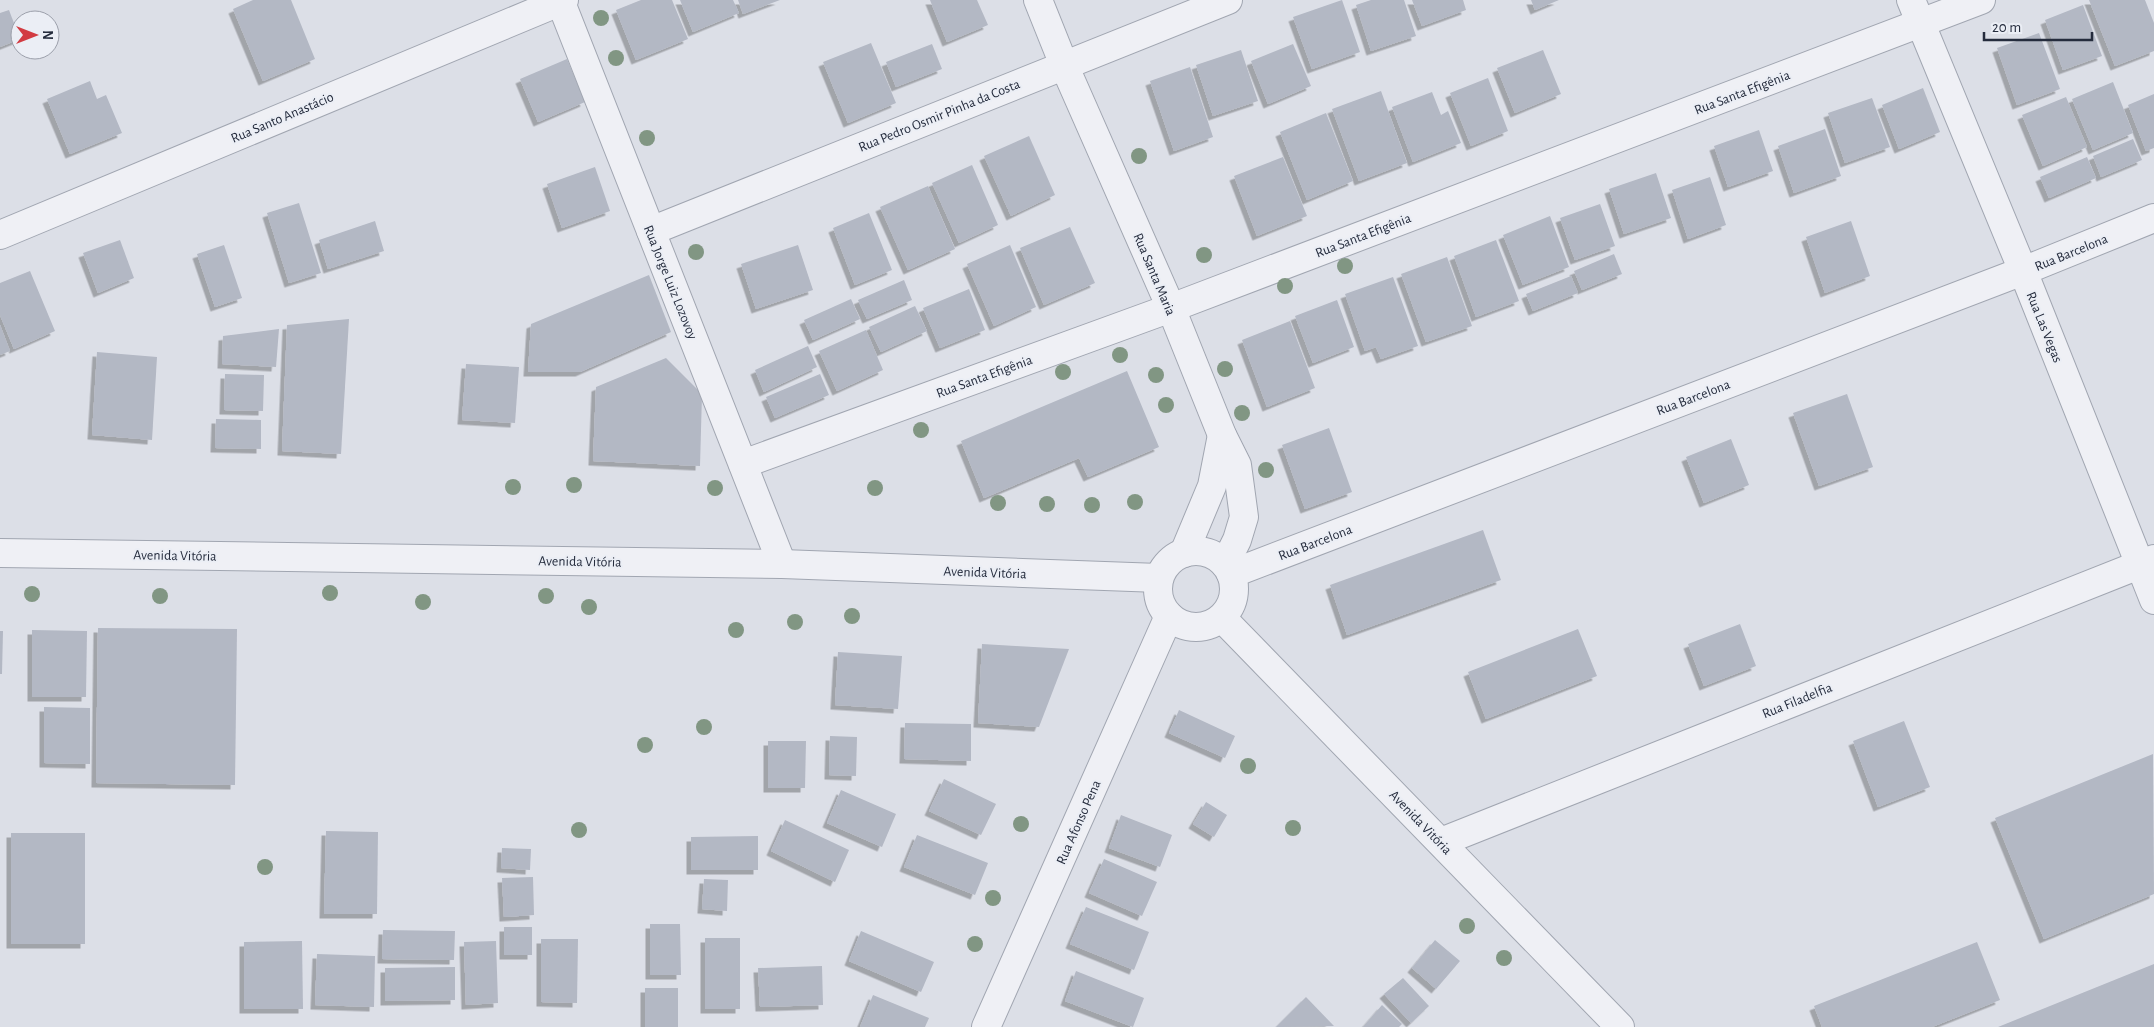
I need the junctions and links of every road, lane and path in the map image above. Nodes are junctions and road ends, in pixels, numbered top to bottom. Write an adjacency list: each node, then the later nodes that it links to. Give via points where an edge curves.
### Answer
1 (561, 0): 8 (street, Rua Jorge Luiz Lozovoy); 9 (street, Rua Santo Anastácio)
2 (1038, 0): 6 (street, Rua Santa Maria)
3 (1228, 0): 6 (street, Rua Pedro Osmir Pinha da Costa)
4 (1982, 0): 5 (street, Rua Santa Efigênia)
5 (1916, 12): 10 (street, Rua Las Vegas); 11 (street, Rua Santa Efigênia)
6 (1064, 65): 8 (street, Rua Pedro Osmir Pinha da Costa); 11 (street, Rua Santa Maria)
7 (2154, 218): 10 (street, Rua Barcelona)
8 (651, 231): 13 (street, Rua Jorge Luiz Lozovoy)
9 (0, 235)
10 (2023, 271): 16 (street, Rua Las Vegas); 18 (street, Rua Barcelona)
11 (1171, 308): 12 (street, Rua Santa Maria); 13 (street, Rua Santa Efigênia)
12 (1222, 435): 15 (street, via 1212,486); 18 (street, Rua Santa Maria, via 1237,465 1244,517)
13 (743, 464): 17 (street, Rua Jorge Luiz Lozovoy)
14 (0, 553): 17 (street, Avenida Vitória)
15 (1184, 553): 18 (street, via 1206,552); 19 (street, via 1173,558)
16 (2147, 561): 20 (street, Rua Las Vegas); 23 (street, Rua Filadelfia)
17 (782, 564): 19 (street, Avenida Vitória)
18 (1228, 569): 22 (street, via 1234,593)
19 (1159, 578): 21 (street, via 1159,599)
20 (2154, 600)
21 (1169, 616): 22 (street, via 1189,627 1212,624); 24 (street, Rua Afonso Pena)
22 (1222, 618): 23 (street, Avenida Vitória)
23 (1441, 842): 25 (street, Avenida Vitória)
24 (986, 1027)
25 (1620, 1027)

